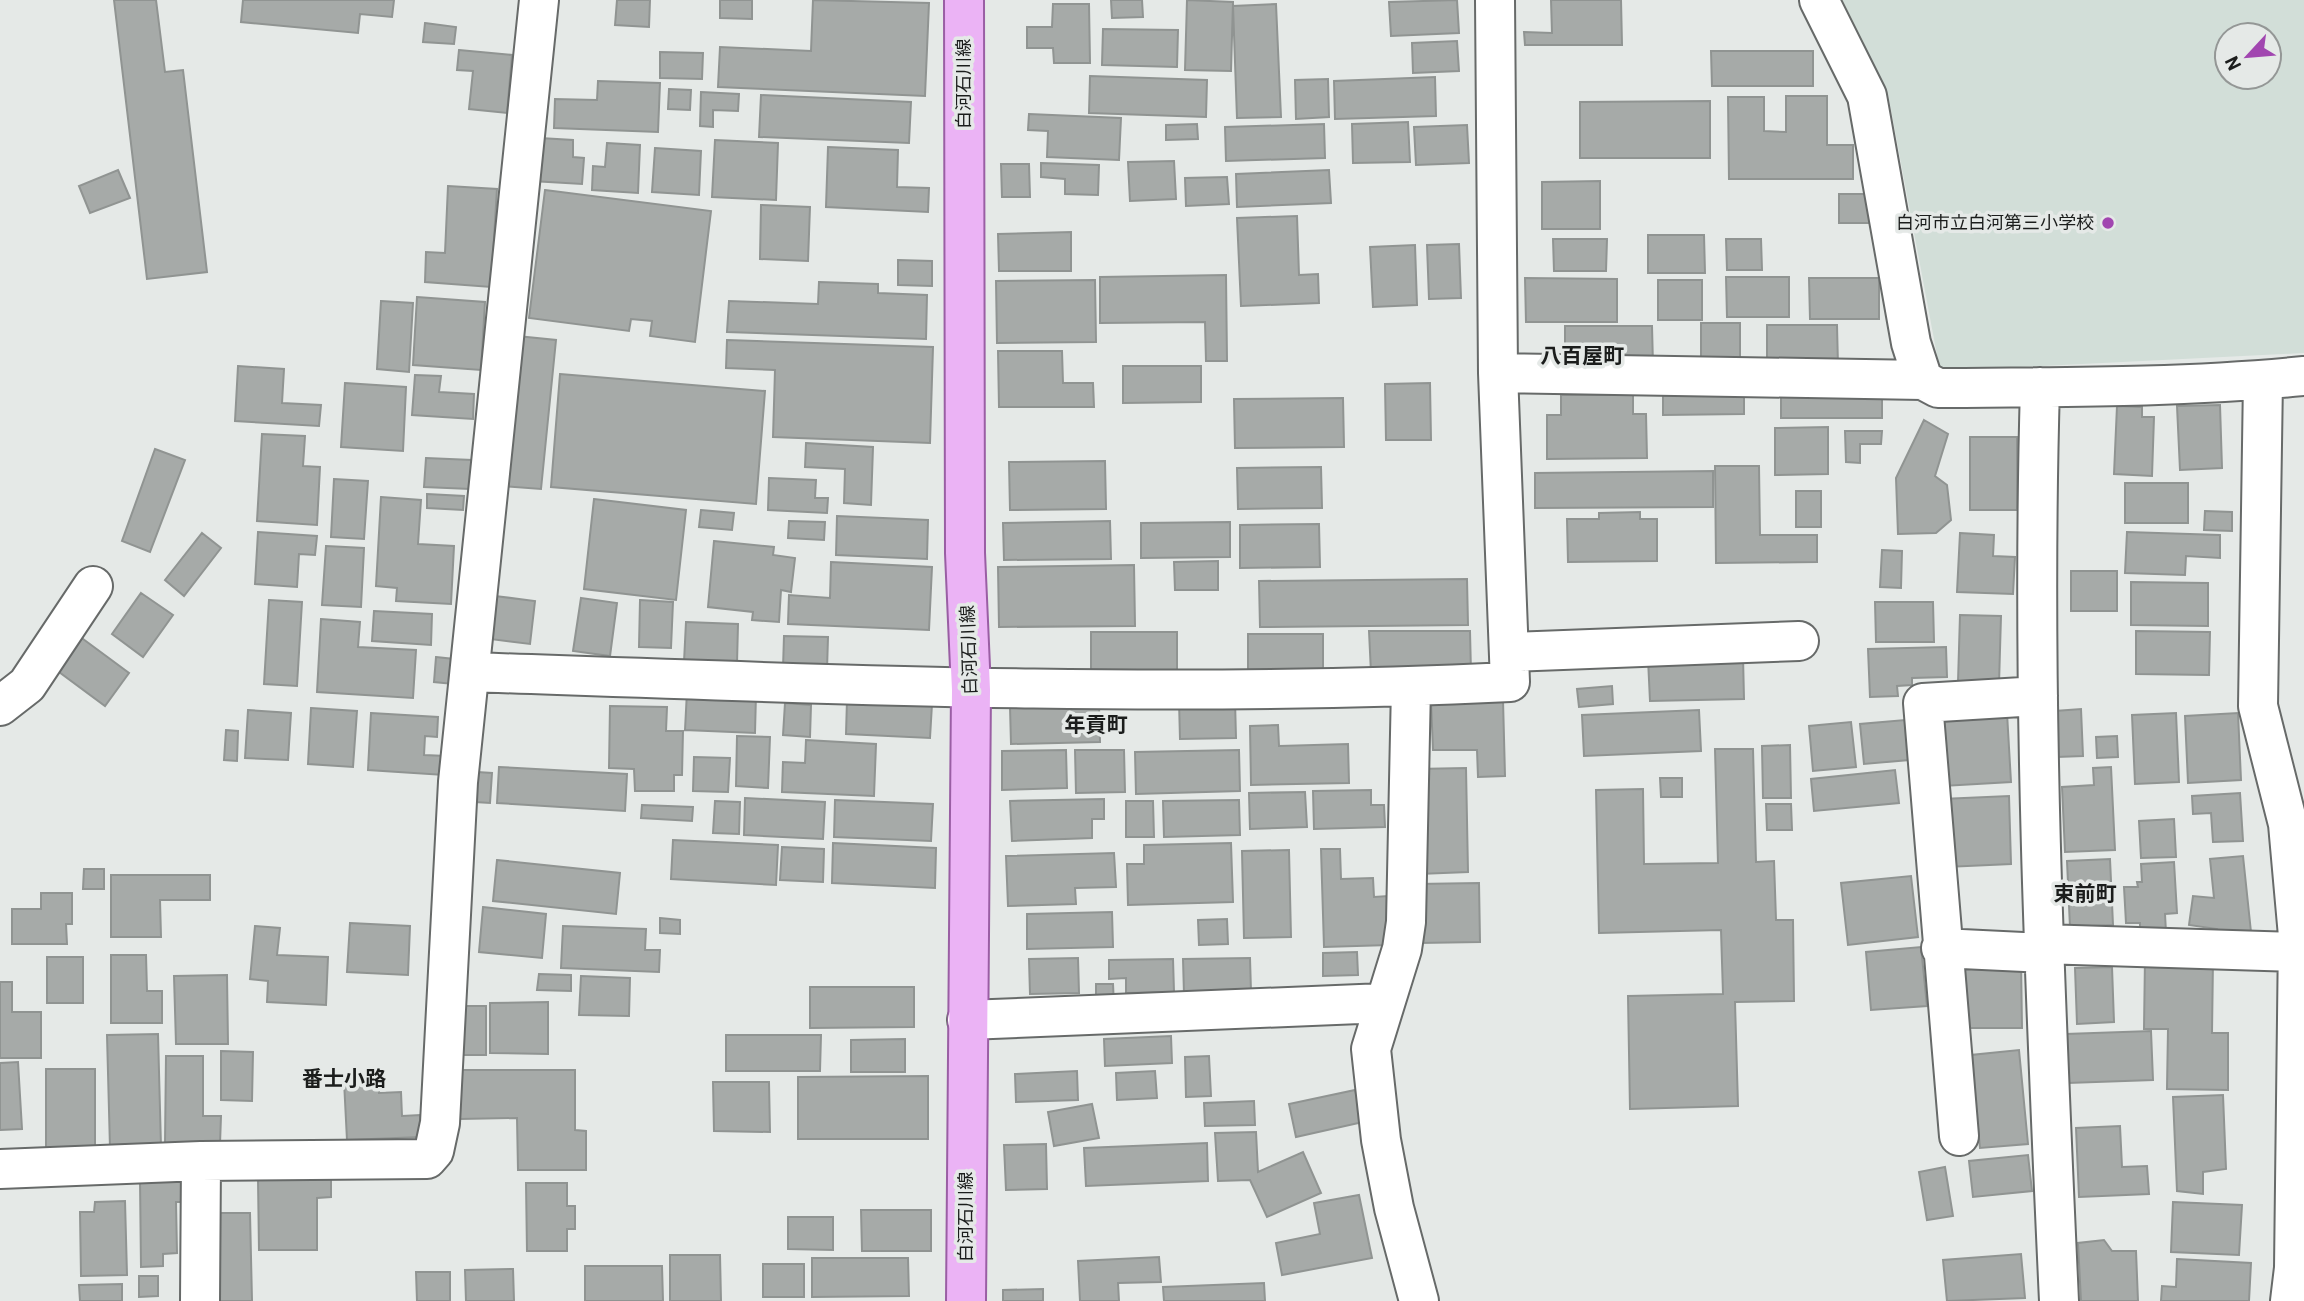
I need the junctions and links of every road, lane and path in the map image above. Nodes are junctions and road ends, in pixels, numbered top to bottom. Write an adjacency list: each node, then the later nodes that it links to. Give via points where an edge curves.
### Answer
1 (539, 0): 13 (street)
2 (964, 0): 15 (main road, 白河石川線, via 965,539)
3 (1495, 0): 5 (street)
4 (1819, 0): 7 (street, via 1867,96 1911,344)
5 (1499, 373): 7 (street); 12 (street)
6 (2304, 376): 8 (street)
7 (1923, 380): 9 (street, via 1938,388)
8 (2263, 380): 9 (street); 20 (street, via 2258,706 2288,824)
9 (2040, 387): 16 (street, via 2035,560)
10 (93, 586): 17 (street, via 27,685)
11 (1799, 641): 12 (street)
12 (1509, 652): 14 (street, via 1510,682)
13 (470, 672): 15 (street); 24 (street, via 458,782 440,1122 434,1151 427,1159)
14 (1411, 687): 15 (street); 21 (street, via 1406,922)
15 (971, 690): 22 (main road, 白河石川線)
16 (2038, 696): 18 (street, via 1923,703); 19 (street)
17 (0, 706)
18 (1941, 948): 19 (street); 23 (street)
19 (2042, 948): 20 (street); 29 (street)
20 (2298, 952): 30 (street)
21 (1384, 1003): 22 (street); 28 (street, via 1371,1049 1381,1140)
22 (967, 1020): 27 (main road, 白河石川線)
23 (1959, 1136)
24 (201, 1161): 25 (street); 26 (street)
25 (0, 1169)
26 (200, 1301)
27 (966, 1301)
28 (1419, 1301)
29 (2059, 1301)
30 (2290, 1301)

